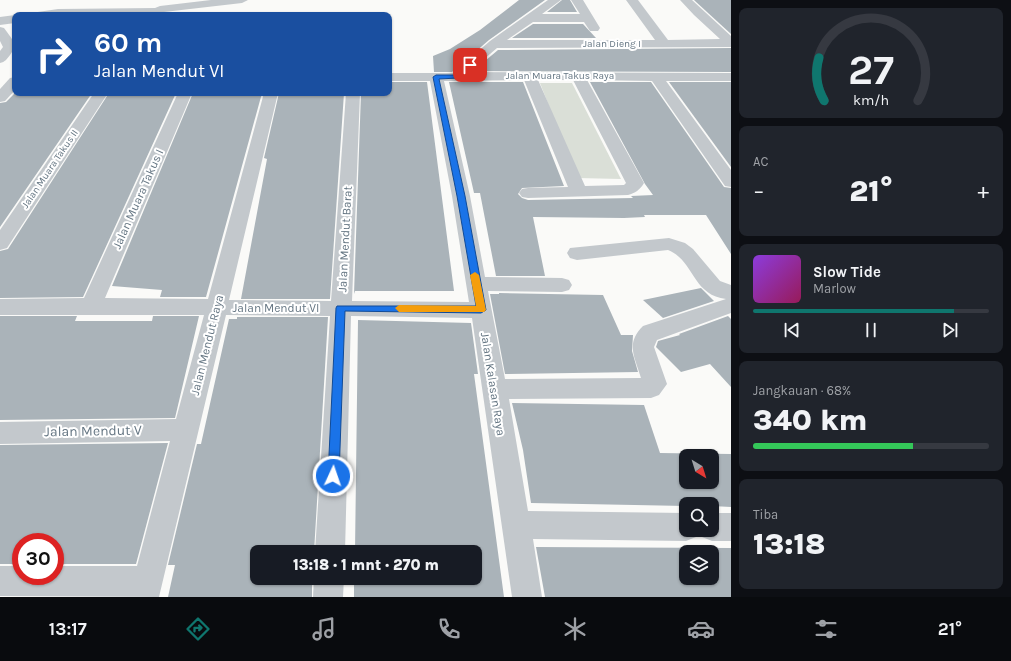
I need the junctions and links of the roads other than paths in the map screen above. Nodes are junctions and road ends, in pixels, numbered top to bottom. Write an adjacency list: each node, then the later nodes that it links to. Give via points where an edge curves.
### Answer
1 (118, 0): 7 (street)
2 (242, 0): 10 (street, via 160,9)
3 (555, 0): 11 (street)
4 (577, 0): 12 (street)
5 (632, 0): 19 (street)
6 (686, 0): 20 (street)
7 (124, 11): 8 (street); 9 (street)
8 (58, 12)
9 (142, 12)
10 (159, 12)
11 (530, 18): 12 (street); 17 (street)
12 (588, 18): 18 (street)
13 (12, 19): 14 (street)
14 (0, 21)
15 (0, 31): 16 (street)
16 (12, 43): 21 (street)
17 (494, 44): 18 (street, Jalan Dieng I); 28 (street)
18 (604, 44): 19 (street, Jalan Dieng I)
19 (665, 44): 20 (street, Jalan Dieng I)
20 (731, 44)
21 (0, 59)
22 (12, 75): 23 (street)
23 (0, 76)
24 (530, 76): 25 (street, Jalan Muara Takus Raya); 28 (street, Jalan Muara Takus Raya); 37 (street)
25 (578, 76): 26 (street, Jalan Muara Takus Raya); 37 (street, via 635,182 628,190)
26 (656, 76): 29 (street, Jalan Muara Takus Raya); 36 (street)
27 (392, 77): 28 (street, Jalan Muara Takus Raya)
28 (446, 77): 41 (street, Jalan Kalasan Raya, via 461,196)
29 (731, 77)
30 (12, 84): 35 (street)
31 (99, 96): 39 (street, Jalan Muara Takus II)
32 (184, 96): 45 (street, Jalan Muara Takus I)
33 (270, 96): 47 (street, Jalan Mendut Raya)
34 (353, 96): 48 (street, Jalan Mendut Barat)
35 (0, 98)
36 (731, 182)
37 (579, 192): 38 (street)
38 (528, 193)
39 (0, 244)
40 (577, 253): 43 (street, via 675,245 683,250 713,287)
41 (476, 284): 42 (street); 49 (street, Jalan Kalasan Raya)
42 (562, 285)
43 (731, 292)
44 (731, 305): 50 (street, via 648,335 643,347 655,384 651,388)
45 (92, 306): 46 (street, Jalan Mendut VI); 47 (street, Jalan Mendut VI)
46 (0, 307)
47 (217, 308): 48 (street, Jalan Mendut VI); 51 (street, Jalan Mendut Raya)
48 (341, 308): 49 (street, Jalan Mendut VI); 57 (street, Jalan Mendut Barat)
49 (481, 310): 50 (street, Jalan Kalasan Raya)
50 (495, 389): 53 (street, Jalan Kalasan Raya)
51 (186, 430): 52 (street, Jalan Mendut V); 60 (street, Jalan Mendut Raya)
52 (0, 433)
53 (515, 525): 54 (street); 62 (street, Jalan Kalasan Raya)
54 (679, 526)
55 (719, 527): 56 (street)
56 (731, 527)
57 (330, 545)
58 (0, 581): 60 (street)
59 (329, 585): 61 (street)
60 (146, 589)
61 (328, 597)
62 (527, 597)

